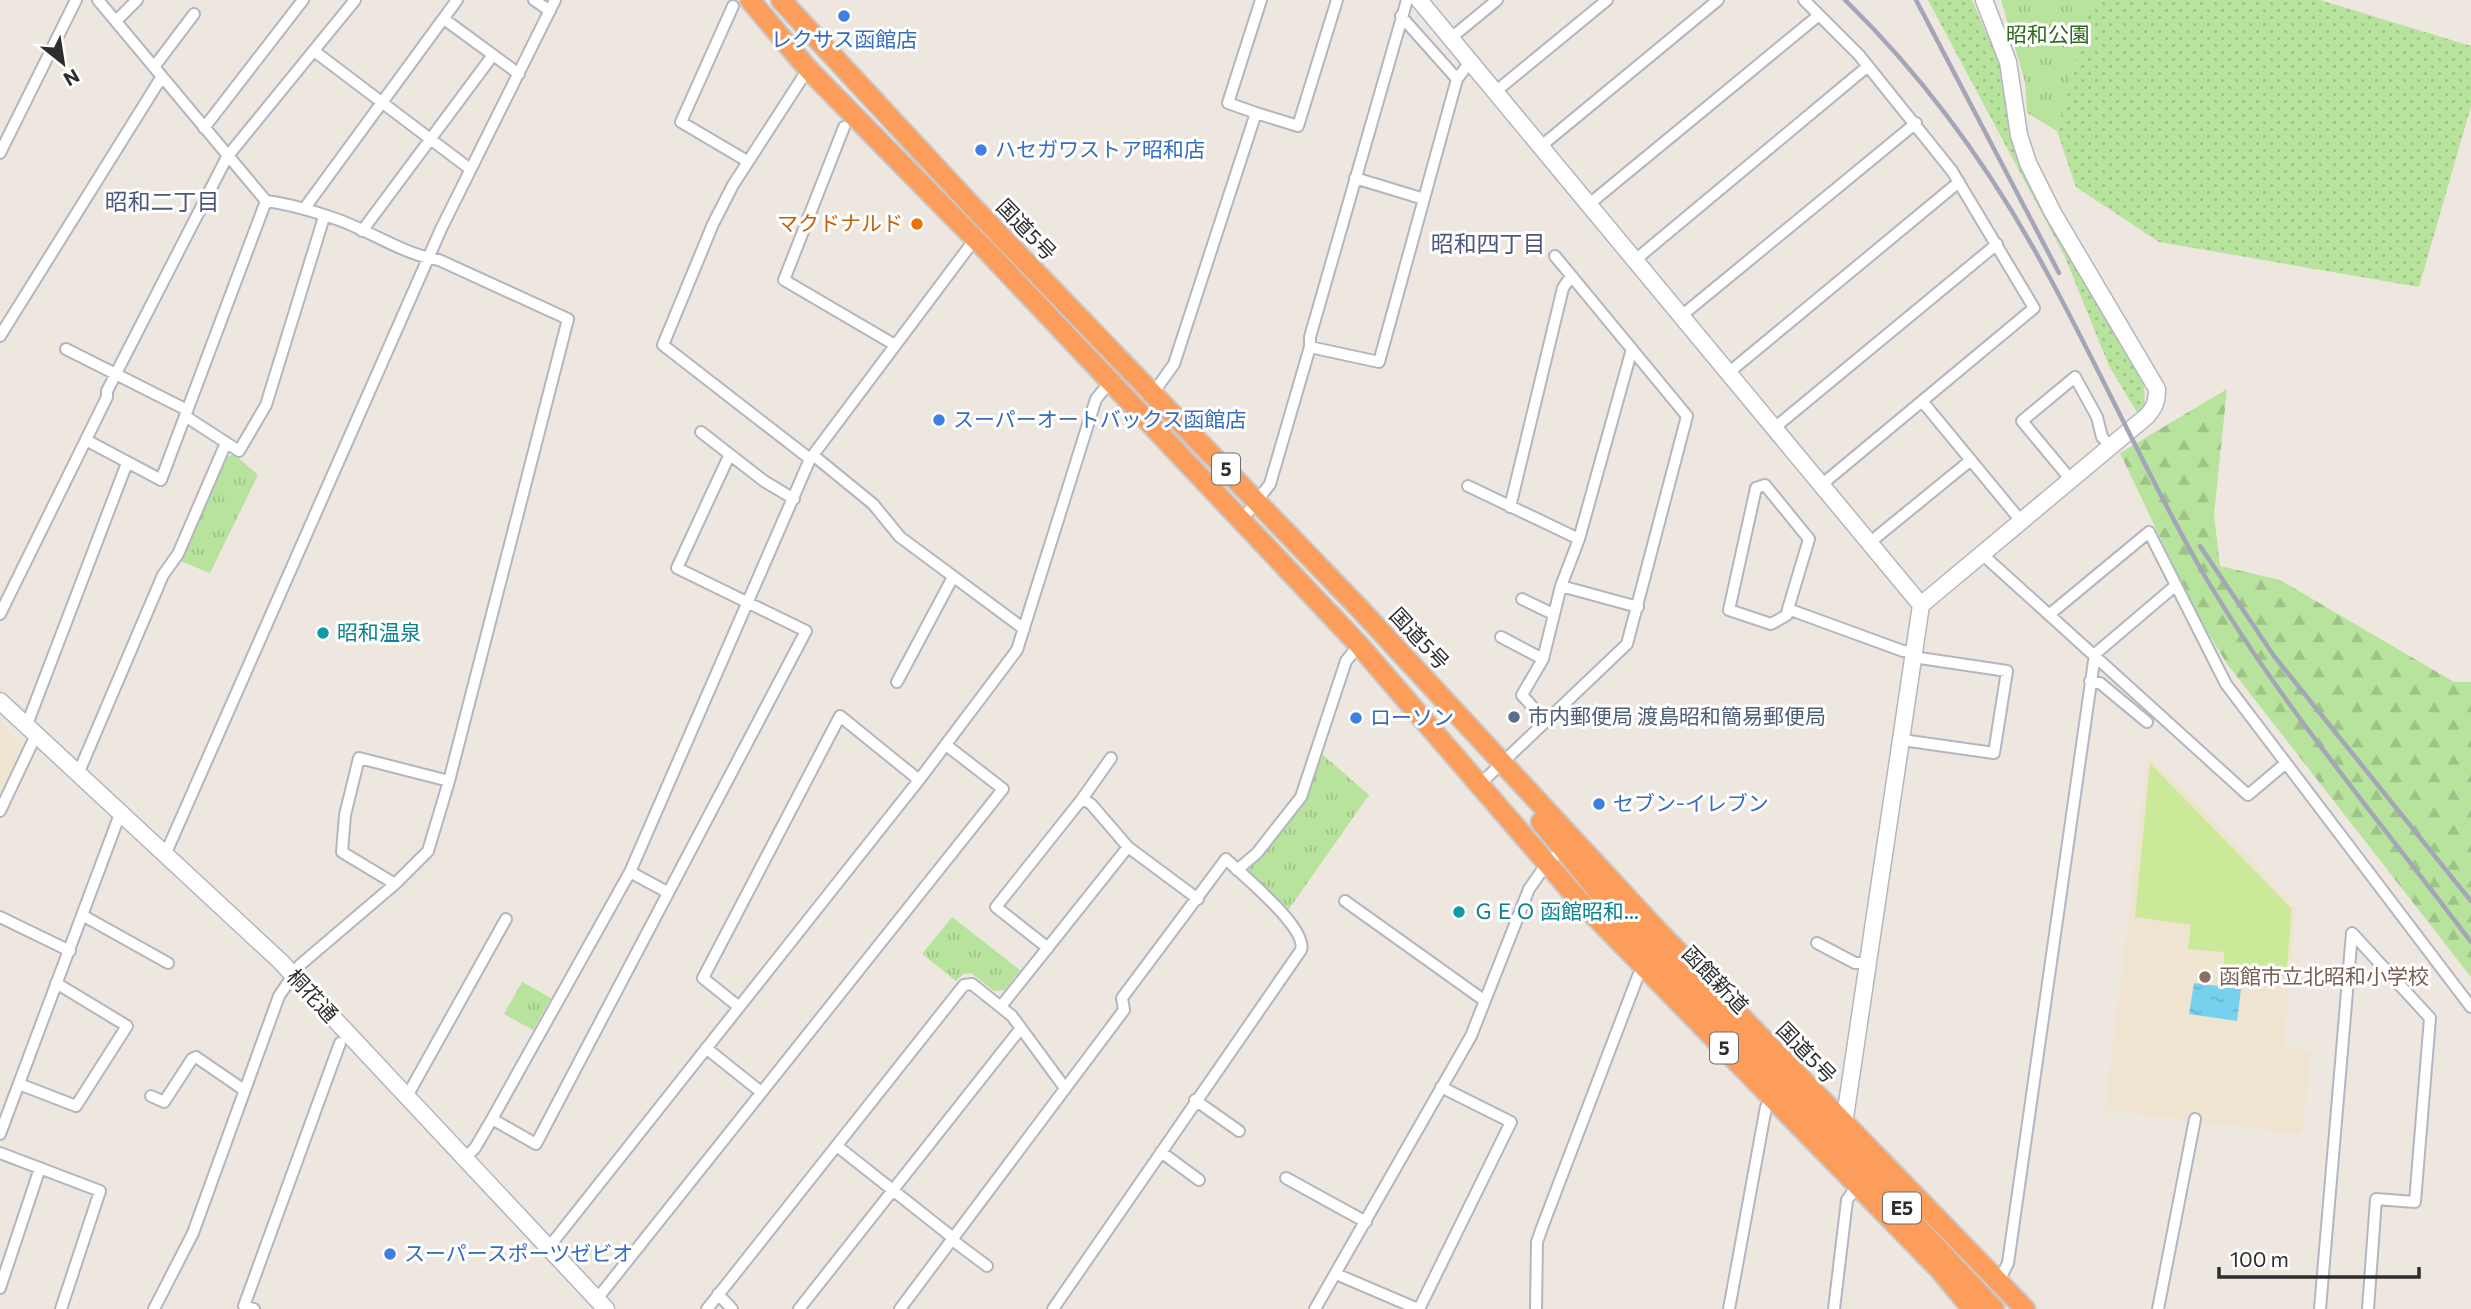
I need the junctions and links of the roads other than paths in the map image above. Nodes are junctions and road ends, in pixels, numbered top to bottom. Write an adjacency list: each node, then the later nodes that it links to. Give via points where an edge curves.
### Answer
1 (76, 0): 43 (street)
2 (98, 0): 24 (street)
3 (137, 0): 24 (street)
4 (303, 0): 40 (street)
5 (355, 0): 26 (street)
6 (457, 0): 23 (street)
7 (534, 0): 19 (street)
8 (781, 0): 54 (highway, 国道5号 / 5)
9 (1261, 0): 37 (street, via 1228,103)
10 (1337, 0): 37 (street, via 1298,126)
11 (1407, 0): 22 (street)
12 (1419, 0): 25 (street)
13 (1497, 0): 25 (street)
14 (1606, 0): 35 (street)
15 (1718, 0): 42 (street)
16 (1804, 0): 21 (street)
17 (1984, 0): 78 (street, via 2008,62 2028,163 2157,389 2155,408)
18 (741, 3): 31 (highway, 国道5号 / 5); 45 (street, via 681,122)
19 (552, 5): 32 (street)
20 (194, 14): 29 (street)
21 (1819, 15): 30 (street); 51 (street)
22 (1401, 16): 34 (street); 47 (street)
23 (444, 19): 27 (street); 36 (street)
24 (116, 21): 29 (street)
25 (1451, 38): 28 (street)
26 (314, 51): 36 (street); 44 (street)
27 (493, 55): 32 (street); 41 (street)
28 (1470, 62): 34 (street); 35 (street)
29 (154, 66): 33 (street)
30 (1868, 66): 38 (street); 60 (street)
31 (808, 69): 45 (street); 56 (highway, 国道5号 / 5)
32 (519, 74): 46 (street)
33 (161, 78): 40 (street); 63 (street)
34 (1457, 79): 49 (street)
35 (1495, 92): 42 (street)
36 (383, 102): 41 (street); 52 (street)
37 (1256, 113): 71 (street, via 1174,365)
38 (1916, 123): 48 (street); 62 (street)
39 (844, 127): 64 (street, via 784,280)
40 (204, 128): 44 (street)
41 (431, 139): 46 (street); 55 (street)
42 (1540, 147): 51 (street)
43 (0, 153)
44 (228, 157): 50 (street); 68 (street)
45 (747, 161): 80 (street, via 713,224 663,345)
46 (470, 169): 59 (street)
47 (1355, 178): 49 (street); 65 (street)
48 (1959, 182): 57 (street); 69 (street)
49 (1424, 199): 65 (street, via 1379,362)
50 (266, 201): 52 (street); 73 (street)
51 (1588, 205): 60 (street)
52 (304, 209): 53 (street)
53 (324, 217): 55 (street); 77 (street, via 266,405 239,451)
54 (989, 224): 56 (street); 71 (highway, 国道5号 / 5)
55 (362, 231): 59 (street)
56 (974, 239): 64 (street); 70 (highway, 国道5号 / 5)
57 (1997, 244): 72 (street, via 2034,308); 74 (street)
58 (1555, 256): 61 (street)
59 (429, 258): 124 (street, via 568,319); 130 (street)
60 (1634, 261): 62 (street)
61 (1571, 276): 67 (street); 88 (street, via 1563,289)
62 (1680, 317): 69 (street)
63 (0, 336)
64 (895, 345): 80 (street)
65 (1310, 347): 87 (street, via 1270,484)
66 (66, 349): 68 (street)
67 (1632, 349): 91 (street); 100 (street, via 1687,416)
68 (116, 374): 73 (street); 76 (street)
69 (1727, 374): 74 (street)
70 (1110, 382): 89 (highway, 国道5号 / 5); 105 (street, via 1096,399)
71 (1154, 392): 87 (highway, 国道5号 / 5)
72 (1922, 401): 81 (street); 85 (street)
73 (186, 413): 77 (street); 82 (street, via 161,480)
74 (1773, 429): 85 (street)
75 (701, 432): 79 (street)
76 (86, 440): 82 (street); 102 (street)
77 (226, 443): 122 (street, via 177,554 163,575)
78 (2110, 446): 83 (street); 83 (street, via 2075,377 2022,421)
79 (729, 456): 86 (street); 98 (street, via 677,568)
80 (812, 457): 86 (street); 94 (street, via 873,504 901,537)
81 (1971, 460): 90 (street); 92 (street)
82 (127, 463): 116 (street)
83 (2071, 480): 90 (street)
84 (1468, 486): 88 (street)
85 (1820, 486): 92 (street)
86 (794, 499): 98 (street)
87 (1257, 502): 89 (street); 121 (highway, 国道5号 / 5)
88 (1510, 507): 91 (street)
89 (1242, 520): 107 (highway, 国道5号 / 5)
90 (2021, 521): 93 (street)
91 (1579, 539): 95 (street)
92 (1868, 544): 99 (street)
93 (1982, 554): 99 (street); 104 (street)
94 (953, 577): 105 (street); 112 (street)
95 (1561, 586): 100 (street); 103 (street)
96 (2175, 586): 104 (street, via 2149,532); 109 (street); 120 (street, via 2226,684)
97 (1522, 599): 103 (street)
98 (748, 601): 133 (street); 135 (street, via 806,631)
99 (1921, 605): 108 (street)
100 (1638, 607): 114 (street, via 1627,644)
101 (1788, 609): 101 (street, via 1787,615 1771,624 1729,610 1756,488 1765,485 1810,539); 108 (street)
102 (0, 614)
103 (1553, 614): 110 (street)
104 (2050, 614): 109 (street)
105 (1024, 629): 118 (street, via 1017,650)
106 (1501, 637): 110 (street)
107 (1359, 646): 125 (highway, 国道5号 / 5); 132 (street, via 1346,661 1301,797 1257,853)
108 (1914, 654): 117 (street); 117 (street, via 2007,671 1994,753)
109 (2095, 654): 111 (street); 120 (street, via 2248,795)
110 (1543, 659): 114 (street, via 1521,695)
111 (2090, 681): 115 (street, via 2100,683); 184 (street, via 2008,1263)
112 (897, 682)
113 (0, 701): 116 (street, 桐花通)
114 (1546, 722): 121 (street)
115 (2147, 722)
116 (31, 731): 122 (street, 桐花通); 127 (street)
117 (1902, 740): 146 (street)
118 (946, 745): 123 (street); 160 (street, via 1003,789)
119 (1111, 758): 126 (street)
120 (2286, 762): 152 (street)
121 (1502, 763): 125 (street); 131 (highway, 函館新道 / E5); 144 (highway, 国道5号 / 5)
122 (78, 774): 128 (street, 桐花通)
123 (919, 780): 151 (street); 151 (street, via 840,716 703,978)
124 (449, 781): 134 (street, via 428,852); 134 (street, via 359,758 345,815 342,852)
125 (1480, 784): 131 (highway, 国道5号 / 5)
126 (1082, 799): 129 (street); 142 (street, via 996,907)
127 (0, 811)
128 (120, 814): 130 (street, 桐花通); 138 (street)
129 (1128, 847): 136 (street); 142 (street)
130 (165, 855): 147 (street, 桐花通)
131 (1555, 856): 144 (highway, 函館新道 / E5); 149 (street, via 1529,889)
132 (1237, 870): 136 (street, via 1226,859); 163 (street, via 1293,925 1303,945)
133 (630, 872): 135 (street); 165 (street)
134 (395, 884): 147 (street)
135 (667, 892): 165 (street, via 536,1144)
136 (1198, 899): 158 (street, via 1122,998 1124,1010)
137 (1345, 901): 149 (street)
138 (82, 915): 143 (street); 145 (street)
139 (0, 917): 143 (street)
140 (506, 919): 162 (street)
141 (1817, 943): 146 (street, via 1855,963)
142 (1048, 948): 150 (street)
143 (70, 951): 148 (street)
144 (1657, 954): 167 (highway, 国道5号 / 5); 177 (highway, 国道5号 / 5); 198 (street, via 1638,976 1537,1242); 202 (highway, 函館新道 / E5)
145 (169, 963)
146 (1868, 963): 167 (street)
147 (292, 974): 159 (street, via 279,996); 162 (street, 桐花通)
148 (56, 983): 156 (street); 156 (street, via 127,1026 76,1106)
149 (1485, 1001): 157 (street)
150 (1002, 1005): 153 (street); 170 (street, via 972,984 964,985)
151 (739, 1007): 155 (street)
152 (2471, 1007)
153 (1021, 1028): 158 (street); 178 (street)
154 (340, 1044): 190 (street, via 244,1306)
155 (706, 1048): 160 (street); 181 (street)
156 (19, 1084): 169 (street)
157 (1441, 1087): 179 (street); 197 (street, via 1511,1122)
158 (1065, 1088): 180 (street)
159 (244, 1090): 161 (street, via 196,1057 164,1102); 189 (street, via 193,1233)
160 (761, 1092): 187 (street)
161 (151, 1096)
162 (406, 1098): 173 (street, 桐花通)
163 (1195, 1100): 168 (street); 172 (street)
164 (1766, 1107): 199 (street)
165 (492, 1119): 173 (street)
166 (2195, 1119): 204 (street)
167 (1844, 1124): 184 (highway, 国道5号 / 5)
168 (1238, 1131)
169 (0, 1134)
170 (836, 1146): 178 (street); 186 (street)
171 (0, 1153): 174 (street)
172 (1161, 1153): 176 (street); 195 (street)
173 (465, 1158): 181 (street, 桐花通)
174 (40, 1168): 185 (street); 188 (street, via 100,1191)
175 (1286, 1178): 179 (street)
176 (1199, 1180)
177 (1857, 1186): 200 (street, via 1847,1200); 201 (highway, 国道5号 / 5)
178 (893, 1191): 180 (street); 193 (street)
179 (1366, 1222): 183 (street)
180 (951, 1238): 182 (street); 194 (street)
181 (548, 1247): 187 (street, 桐花通)
182 (987, 1266)
183 (1336, 1274): 196 (street); 197 (street)
184 (1999, 1281): 203 (highway, 国道5号 / 5)
185 (0, 1289)
186 (718, 1294): 191 (street); 192 (street)
187 (601, 1304)
188 (61, 1309)
189 (154, 1309)
190 (254, 1309)
191 (706, 1309)
192 (732, 1309)
193 (800, 1309)
194 (900, 1309)
195 (1053, 1309)
196 (1315, 1309)
197 (1418, 1309)
198 (1536, 1309)
199 (1730, 1309)
200 (1834, 1309)
201 (1972, 1309)
202 (1994, 1309)
203 (2025, 1309)
204 (2158, 1309)
205 (2320, 1309): 206 (street, via 2352,933 2430,1018 2415,1202 2376,1199)
206 (2368, 1309)

